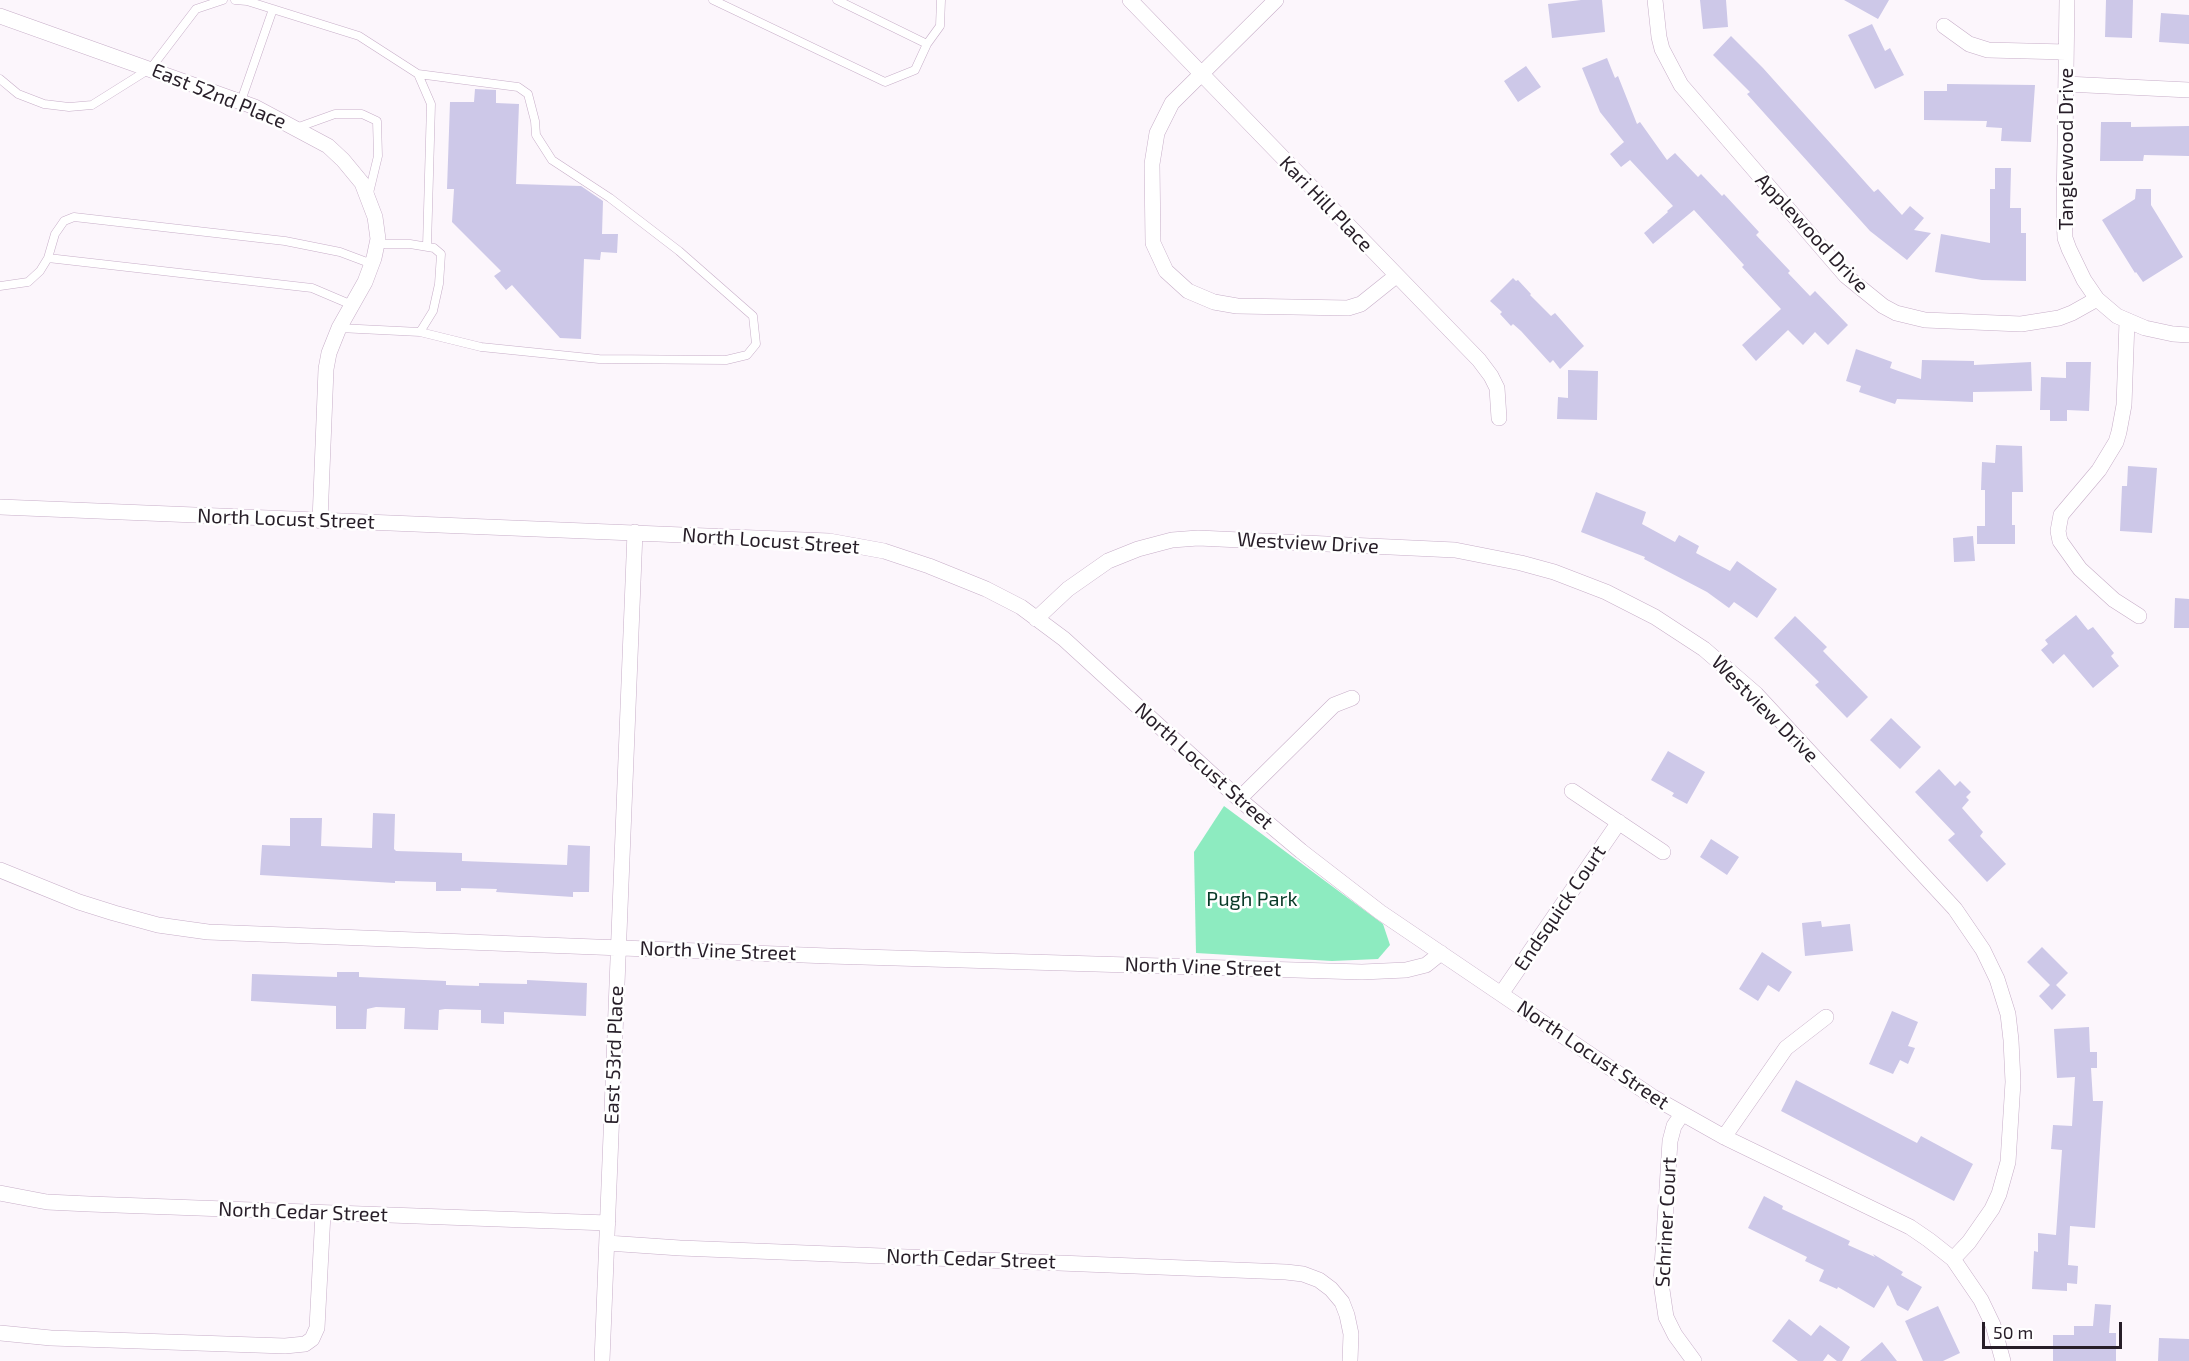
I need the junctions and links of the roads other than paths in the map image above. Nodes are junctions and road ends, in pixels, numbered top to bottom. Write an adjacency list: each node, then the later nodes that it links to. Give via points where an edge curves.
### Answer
1 (223, 0): 15 (lane, via 196,9)
2 (235, 0): 10 (lane)
3 (713, 0): 13 (lane, via 885,82 915,70)
4 (837, 0): 13 (lane)
5 (941, 0): 13 (lane, via 940,26)
6 (1130, 0): 17 (street, Kari Hill Place)
7 (1276, 0): 17 (street)
8 (1655, 0): 30 (street, Applewood Drive, via 1659,37 1681,85 1846,276 1883,306 1925,320 2021,324 2059,318)
9 (2067, 0): 14 (street, Tanglewood Drive)
10 (273, 9): 16 (lane, via 359,36); 21 (lane)
11 (0, 16): 15 (street, East 52nd Place)
12 (1944, 26): 14 (street, via 1969,44 1988,50)
13 (927, 44)
14 (2066, 52): 19 (street, Tanglewood Drive)
15 (150, 68): 18 (lane, via 92,105 69,108 44,105 18,94); 21 (street, East 52nd Place)
16 (418, 74): 25 (lane, via 431,104); 34 (lane, via 518,87 528,94 536,135 552,160 610,198 753,316 756,344 747,355 726,360 599,359 481,347)
17 (1201, 74): 28 (street, Kari Hill Place); 28 (street, via 1172,104 1156,133 1152,164 1153,243 1166,271 1188,291 1237,306 1348,308 1361,304)
18 (0, 79)
19 (2066, 84): 20 (street); 30 (street, Tanglewood Drive, via 2065,232 2073,260)
20 (2189, 90)
21 (241, 101): 22 (street, East 52nd Place)
22 (296, 128): 23 (street, East 52nd Place, via 328,146 343,160); 23 (lane, via 334,114 362,114 377,121 378,156)
23 (368, 197): 24 (street, East 52nd Place, via 375,217)
24 (377, 244): 25 (lane); 27 (street, East 52nd Place)
25 (427, 246): 34 (lane, via 441,254 439,284 433,311)
26 (48, 258): 27 (lane, via 55,234 64,221 74,217 285,241 340,252); 29 (lane, via 28,282); 31 (lane, via 312,288)
27 (372, 264): 31 (street, East 52nd Place)
28 (1396, 276): 36 (street, Kari Hill Place, via 1491,376 1497,388)
29 (0, 286)
30 (2097, 299): 32 (street, Tanglewood Drive)
31 (352, 304): 33 (street, East 52nd Place)
32 (2127, 321): 35 (street, Tanglewood Drive); 40 (street, via 2124,405 2116,442 2099,470 2061,515 2058,531 2080,569 2114,600)
33 (339, 328): 34 (lane); 38 (street, East 52nd Place, via 326,369)
34 (420, 332)
35 (2189, 335)
36 (1499, 418)
37 (0, 507): 38 (street, North Locust Street)
38 (320, 521): 39 (street, North Locust Street)
39 (635, 532): 41 (street, North Locust Street, via 829,541 861,546 929,566 986,589); 48 (street, East 53rd Place)
40 (2139, 615)
41 (1036, 619): 44 (street, North Locust Street, via 1064,639); 58 (street, Westview Drive, via 1068,589 1108,561 1172,540 1198,538 1483,554 1554,572 1606,592 1704,649 1756,694 1955,909 1997,979 2011,1040 2013,1082 2008,1162 1992,1209)
42 (1352, 698): 44 (street, via 1335,705)
43 (1572, 791): 45 (street)
44 (1239, 799): 49 (street, North Locust Street, via 1371,905)
45 (1619, 822): 46 (street); 50 (street, Endsquick Court)
46 (1663, 852)
47 (0, 870): 48 (street, North Vine Street, via 114,914 208,932)
48 (618, 947): 49 (street, North Vine Street, via 1362,972 1406,970 1426,965); 56 (street, East 53rd Place)
49 (1441, 953): 50 (street, North Locust Street)
50 (1501, 994): 52 (street, North Locust Street)
51 (1826, 1017): 53 (street, via 1786,1048)
52 (1682, 1114): 53 (street, North Locust Street); 62 (street, Schriner Court, via 1670,1141 1661,1283 1666,1317)
53 (1725, 1137): 58 (street, via 1910,1227)
54 (0, 1193): 55 (street, North Cedar Street, via 47,1202)
55 (323, 1213): 56 (street, North Cedar Street); 59 (street, via 317,1328 305,1344 51,1338)
56 (608, 1223): 57 (street, East 53rd Place)
57 (607, 1243): 60 (street, East 53rd Place); 61 (street, North Cedar Street, via 1303,1274 1331,1289 1342,1302 1351,1334)
58 (1953, 1259): 63 (street, via 1988,1312)
59 (0, 1333)
60 (602, 1361)
61 (1350, 1361)
62 (1694, 1361)
63 (2003, 1361)

